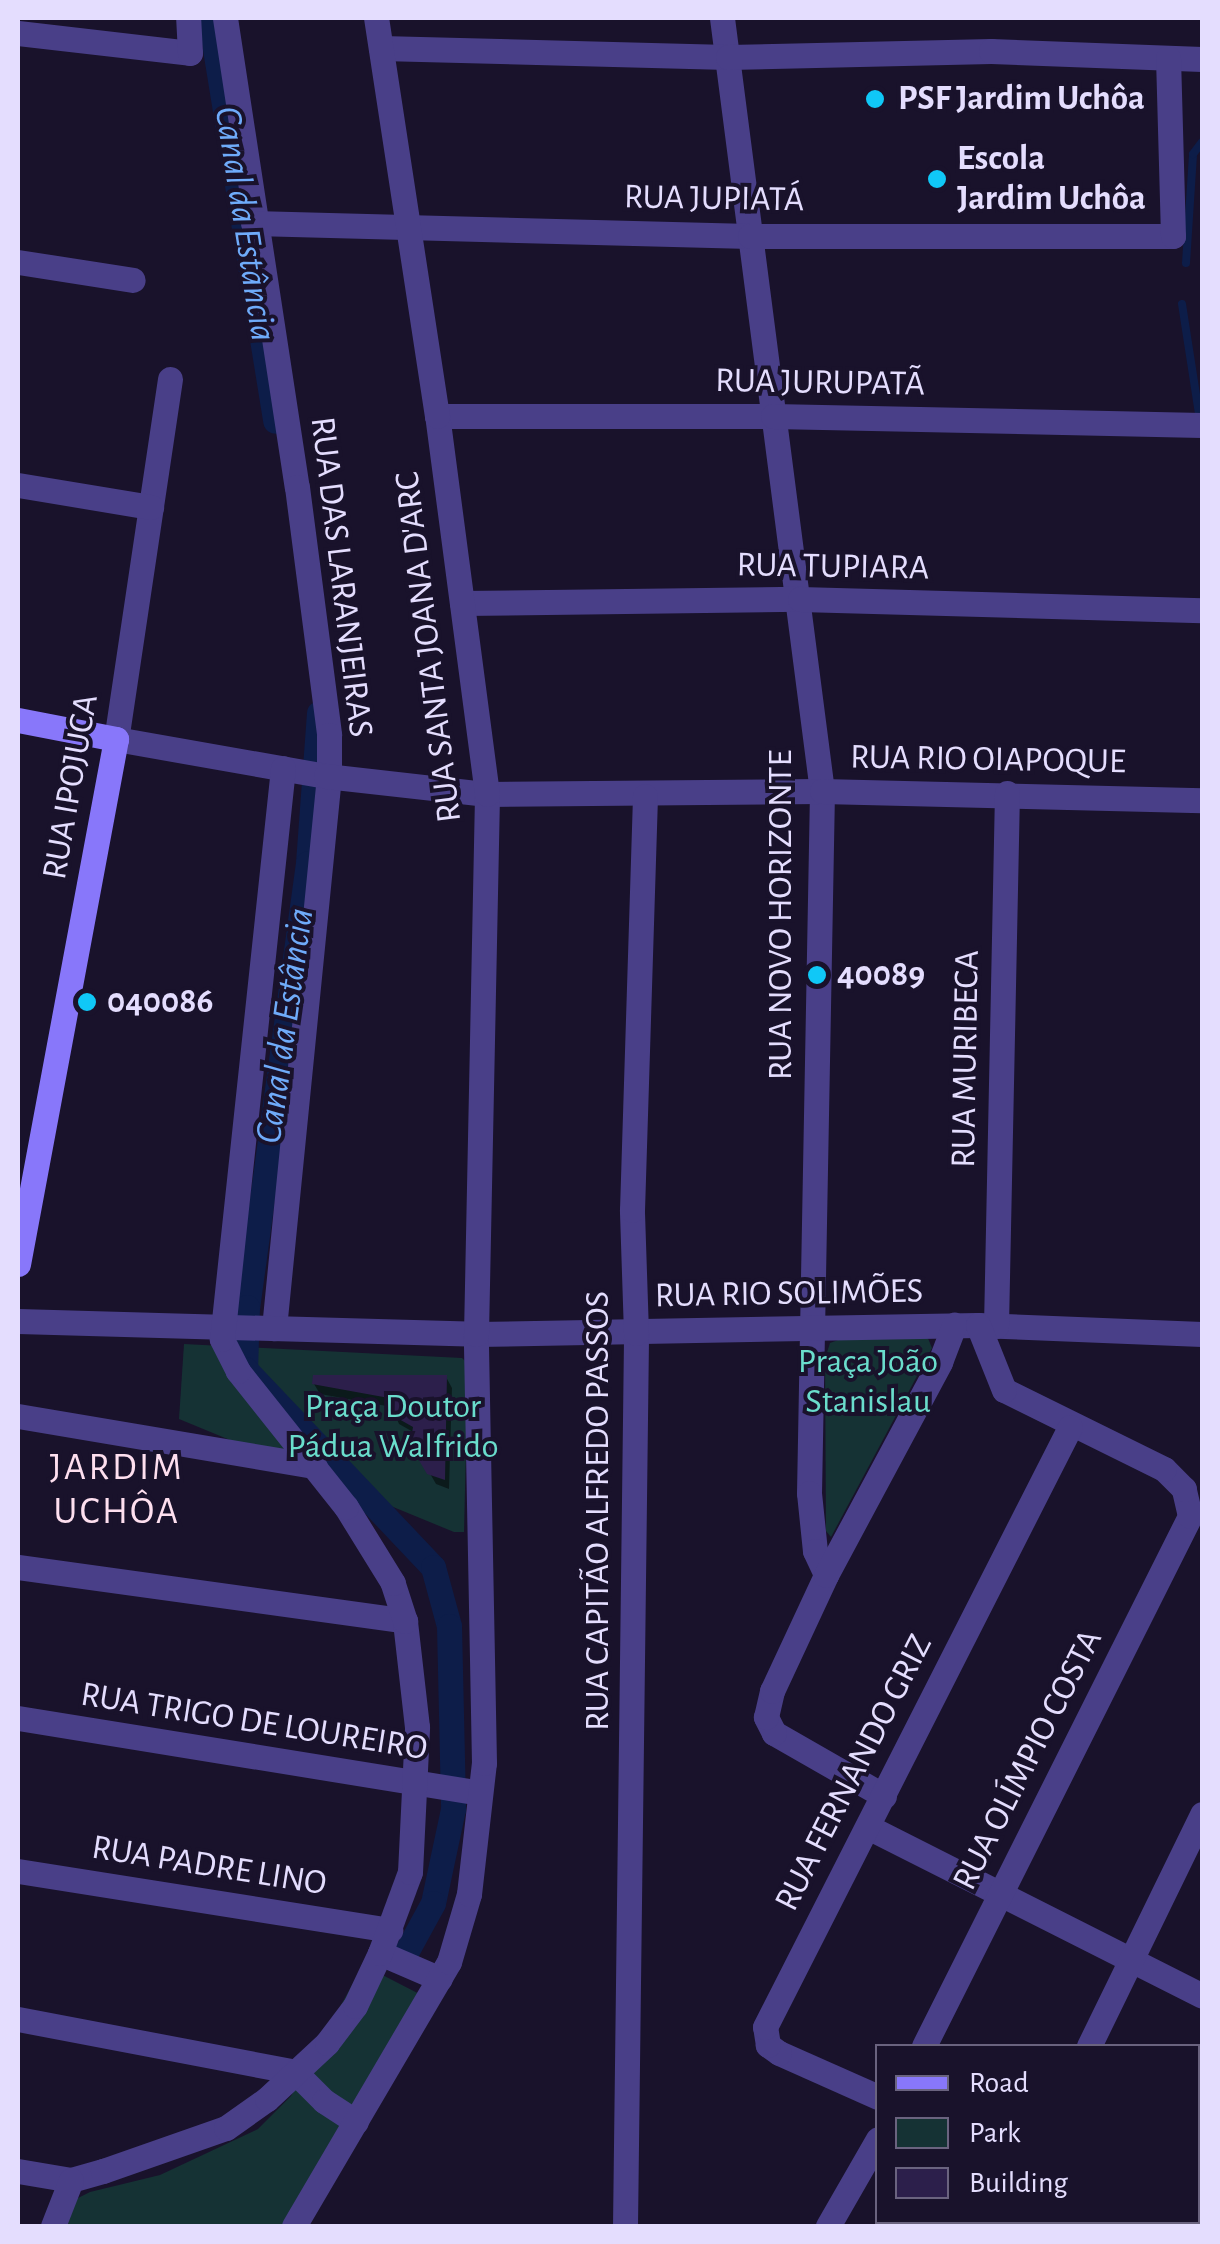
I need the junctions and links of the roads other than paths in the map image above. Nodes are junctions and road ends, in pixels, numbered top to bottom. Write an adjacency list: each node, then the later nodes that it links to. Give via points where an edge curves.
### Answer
1 (188, 18): 5 (street, via 190,52)
2 (225, 18): 10 (street, RUA DAS LARANJEIRAS)
3 (376, 18): 6 (street, RUA SANTA JOANA D'ARC)
4 (722, 18): 7 (street, RUA NOVO HORIZONTE)
5 (18, 33)
6 (382, 48): 7 (street); 11 (street, RUA SANTA JOANA D'ARC)
7 (728, 57): 8 (street, via 967,50); 12 (street, RUA NOVO HORIZONTE)
8 (1168, 58): 9 (street); 12 (street, RUA JUPIATÁ, via 1173,236)
9 (1202, 59)
10 (253, 222): 11 (street, RUA JUPIATÁ); 27 (street, RUA DAS LARANJEIRAS, via 325,680)
11 (407, 226): 12 (street, RUA JUPIATÁ); 16 (street, RUA SANTA JOANA D'ARC)
12 (750, 236): 17 (street, RUA NOVO HORIZONTE)
13 (18, 262): 14 (street)
14 (133, 280)
15 (170, 380): 20 (street, RUA IPOJUCA)
16 (437, 416): 17 (street, RUA JURUPATÃ); 22 (street, RUA SANTA JOANA D'ARC)
17 (773, 416): 18 (street, RUA JURUPATÃ); 21 (street, RUA NOVO HORIZONTE)
18 (1202, 426)
19 (18, 486): 20 (street)
20 (151, 507): 25 (street, RUA IPOJUCA)
21 (800, 599): 22 (street, RUA TUPIARA); 23 (street, RUA TUPIARA); 28 (street, RUA NOVO HORIZONTE)
22 (462, 603): 30 (street, RUA SANTA JOANA D'ARC)
23 (1202, 610)
24 (18, 720): 25 (main road)
25 (116, 739): 26 (street, RUA RIO OIAPOQUE); 33 (main road, RUA IPOJUCA)
26 (288, 768): 27 (street, RUA RIO OIAPOQUE); 36 (street)
27 (328, 776): 30 (street, RUA RIO OIAPOQUE); 38 (street, RUA DAS LARANJEIRAS)
28 (822, 792): 29 (street, RUA RIO OIAPOQUE); 31 (street, RUA RIO OIAPOQUE); 39 (street, RUA NOVO HORIZONTE)
29 (1007, 793): 32 (street, RUA RIO OIAPOQUE); 37 (street, RUA MURIBECA)
30 (487, 794): 31 (street, RUA RIO OIAPOQUE); 41 (street, RUA SANTA JOANA D'ARC)
31 (645, 796): 40 (street, RUA CAPITÃO ALFREDO PASSOS, via 632,1210)
32 (1202, 800)
33 (21, 1227): 34 (main road, RUA IPOJUCA)
34 (18, 1264)
35 (18, 1321): 36 (street, RUA RIO SOLIMÕES)
36 (226, 1325): 38 (street, RUA RIO SOLIMÕES); 45 (street, via 227,1354)
37 (976, 1325): 39 (street, RUA RIO SOLIMÕES); 42 (street, RUA RIO SOLIMÕES); 44 (street, via 1004,1390); 47 (street, via 940,1362)
38 (269, 1328): 41 (street, RUA RIO SOLIMÕES)
39 (813, 1329): 40 (street, RUA RIO SOLIMÕES); 47 (street, RUA NOVO HORIZONTE, via 810,1510)
40 (636, 1333): 41 (street, RUA RIO SOLIMÕES); 74 (street, RUA CAPITÃO ALFREDO PASSOS)
41 (476, 1334): 51 (street, RUA SANTA JOANA D'ARC, via 484,1724)
42 (1202, 1334)
43 (18, 1416): 45 (street)
44 (1070, 1427): 52 (street, RUA FERNANDO GRIZ); 56 (street, RUA OLÍMPIO COSTA, via 1164,1469 1184,1489 1188,1528)
45 (315, 1466): 48 (street, via 370,1540)
46 (18, 1566): 48 (street)
47 (826, 1575): 52 (street, via 766,1717 774,1733)
48 (405, 1621): 50 (street)
49 (18, 1718): 50 (street, RUA TRIGO DE LOUREIRO)
50 (420, 1786): 51 (street, RUA TRIGO DE LOUREIRO); 57 (street, via 410,1872)
51 (478, 1792): 59 (street, RUA SANTA JOANA D'ARC, via 470,1894)
52 (884, 1796): 54 (street, RUA FERNANDO GRIZ)
53 (1202, 1814): 58 (street)
54 (868, 1827): 56 (street); 65 (street, RUA FERNANDO GRIZ, via 765,2027 768,2045 779,2053)
55 (18, 1871): 57 (street, RUA PADRE LINO)
56 (998, 1893): 58 (street); 62 (street, RUA OLÍMPIO COSTA)
57 (385, 1942): 59 (street, RUA PADRE LINO); 64 (street, via 354,2006)
58 (1133, 1961): 60 (street); 63 (street)
59 (440, 1979): 66 (street, RUA SANTA JOANA D'ARC)
60 (1202, 1996)
61 (18, 2019): 64 (street)
62 (925, 2044)
63 (1091, 2044)
64 (295, 2072): 66 (street); 69 (street, via 226,2128)
65 (875, 2096)
66 (356, 2122): 73 (street, RUA SANTA JOANA D'ARC)
67 (875, 2146): 70 (street)
68 (18, 2171): 69 (street)
69 (70, 2180): 72 (street)
70 (853, 2186): 71 (street); 75 (street)
71 (875, 2196)
72 (53, 2226)
73 (294, 2226)
74 (625, 2226)
75 (828, 2226)

